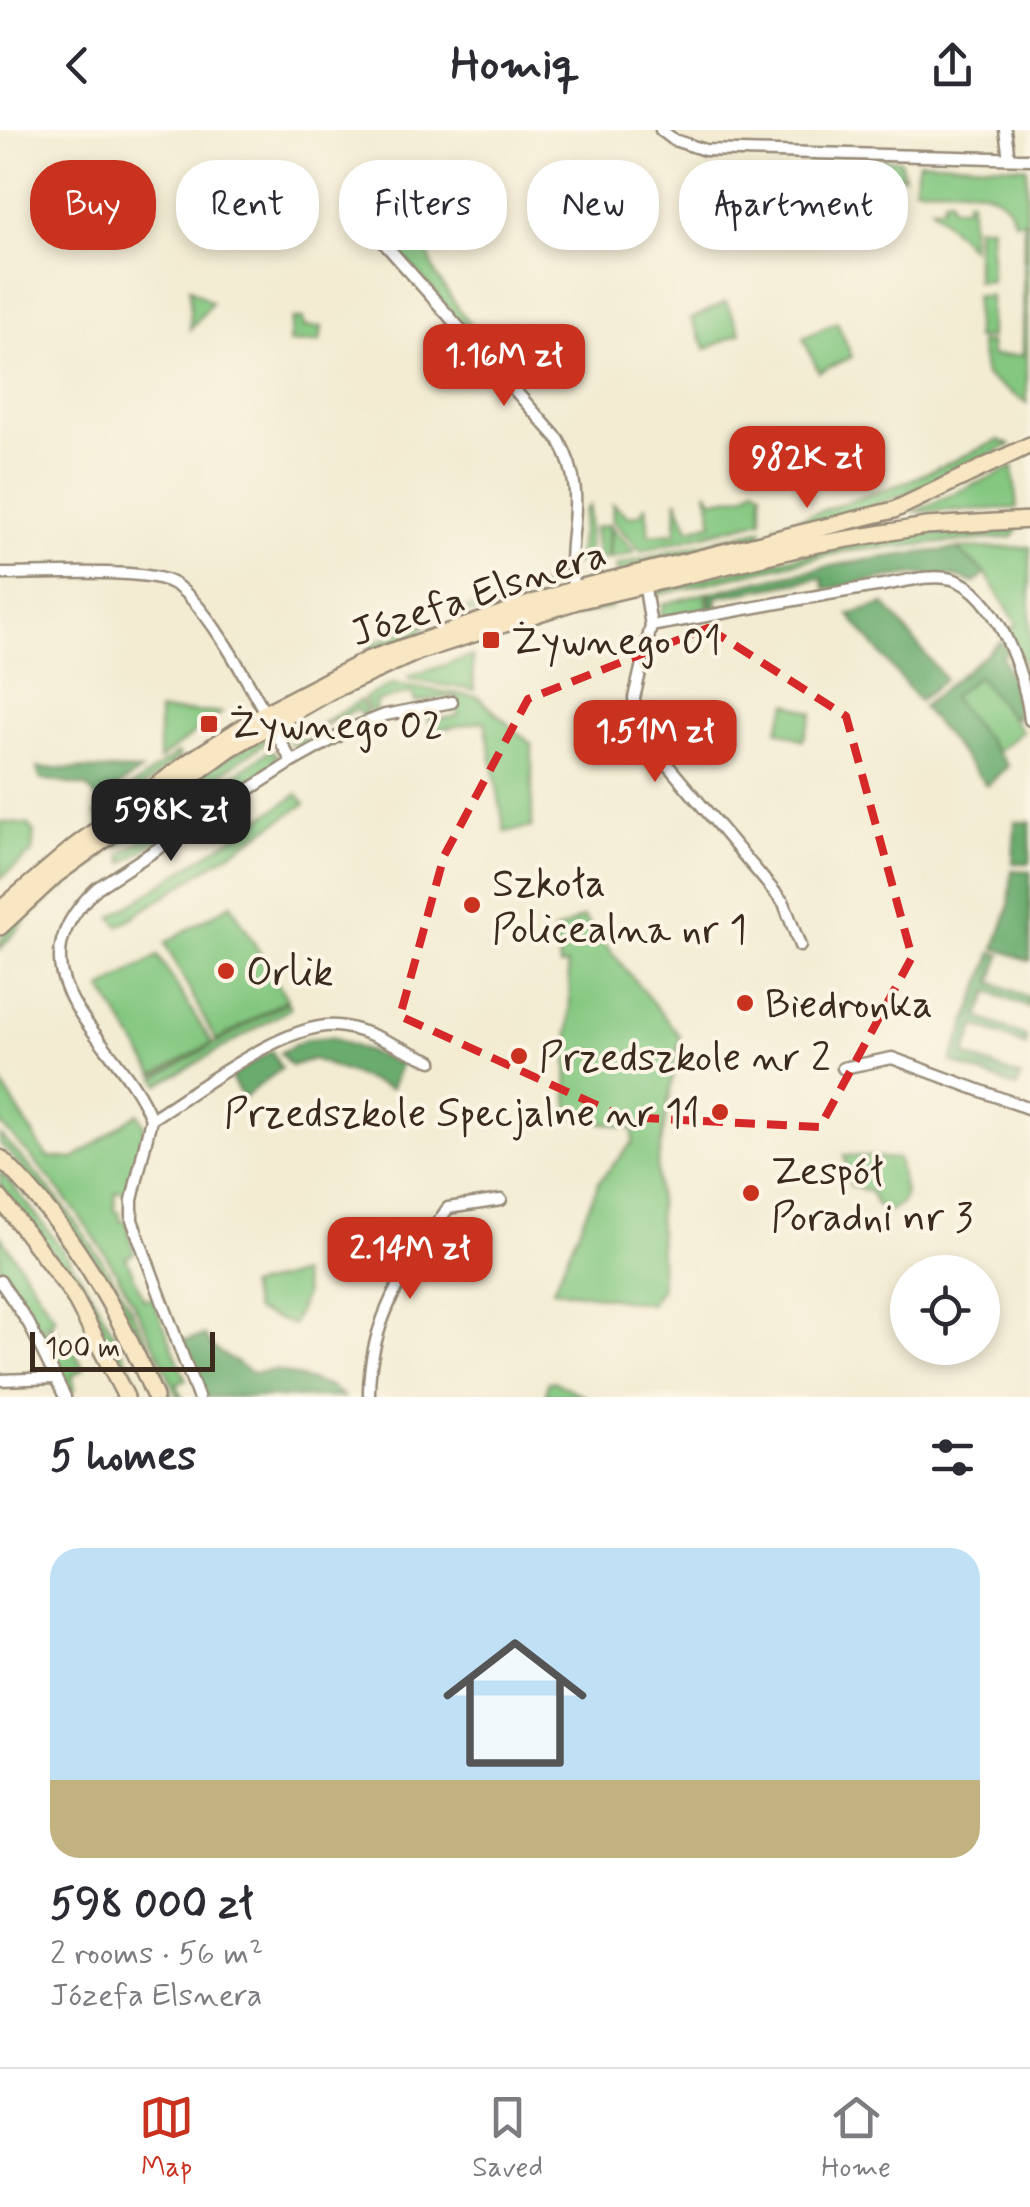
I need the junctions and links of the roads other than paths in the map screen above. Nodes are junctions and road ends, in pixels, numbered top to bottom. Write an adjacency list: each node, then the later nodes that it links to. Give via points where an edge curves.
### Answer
1 (662, 130): 3 (street, via 705,150)
2 (1005, 130): 3 (street)
3 (1010, 158): 4 (street)
4 (1030, 159)
5 (390, 250): 10 (street, via 559,440 578,499 569,555)
6 (1030, 445): 9 (street, Józefa Elsnera, via 894,510)
7 (1030, 520): 9 (street, Józefa Elsnera, via 889,531)
8 (0, 574): 13 (street, via 170,581 207,614)
9 (643, 578): 10 (street, Józefa Elsnera); 11 (street)
10 (575, 595): 13 (street, Józefa Elsnera, via 409,643)
11 (651, 626): 14 (street, via 852,590 956,580 970,588 1012,647); 18 (street, via 634,698 638,730 784,903)
12 (452, 702): 15 (street, via 371,720)
13 (266, 719): 15 (street); 16 (street, Józefa Elsnera, via 118,813); 17 (street, Józefa Elsnera, via 56,875)
14 (1030, 720)
15 (292, 762): 22 (street, via 97,888 63,929 57,959 63,990)
16 (0, 910)
17 (0, 927)
18 (800, 946)
19 (432, 1061): 22 (street, via 358,1031 316,1027)
20 (843, 1068): 21 (street, via 892,1058)
21 (1030, 1109)
22 (151, 1119): 32 (street, via 132,1220)
23 (0, 1158): 31 (street, via 98,1281)
24 (0, 1198): 30 (street, via 72,1293)
25 (501, 1200): 33 (street, via 448,1208 407,1267 372,1346)
26 (0, 1282): 27 (street)
27 (56, 1378): 28 (street); 29 (street)
28 (0, 1380)
29 (65, 1397)
30 (126, 1397)
31 (155, 1397)
32 (198, 1397)
33 (369, 1397)

